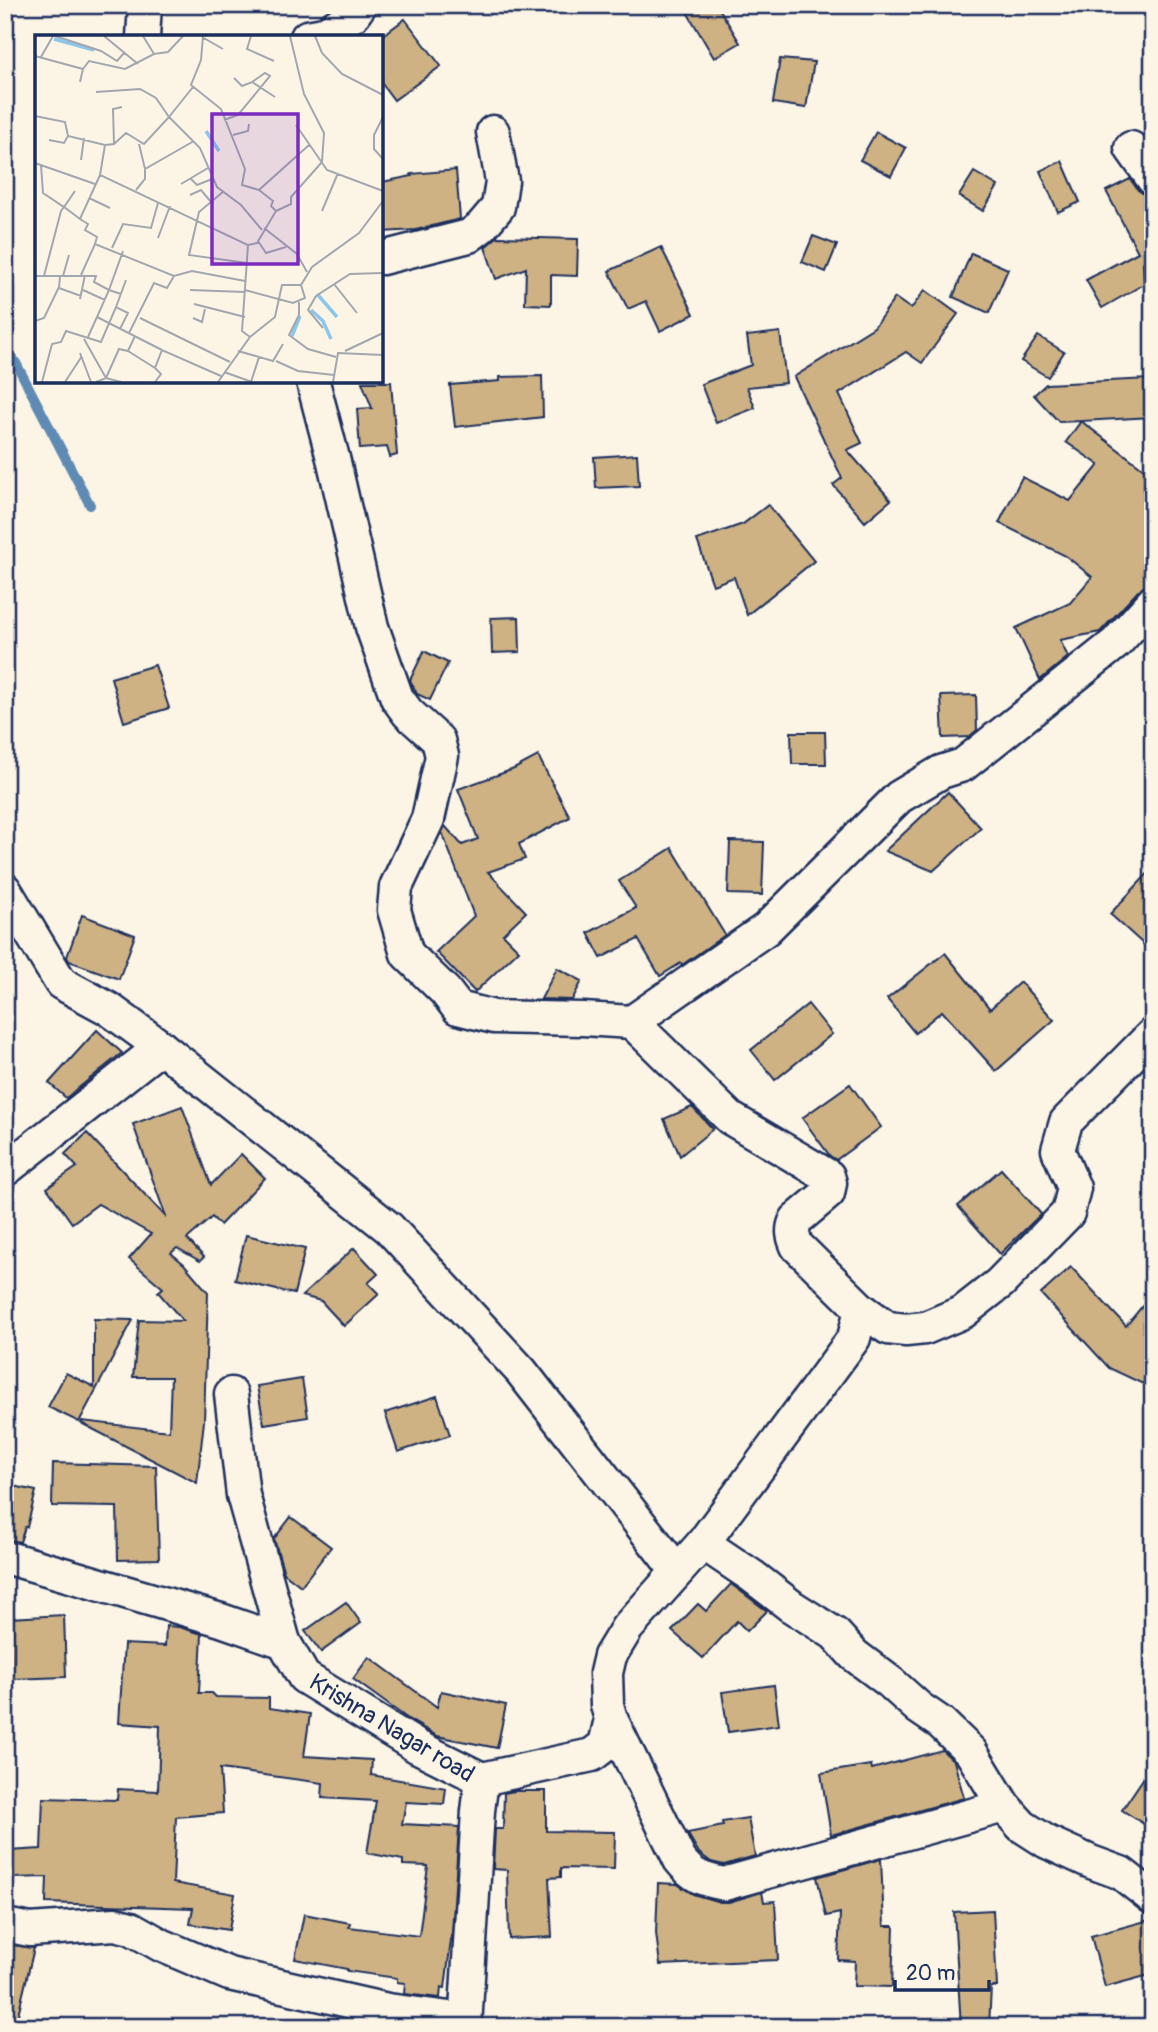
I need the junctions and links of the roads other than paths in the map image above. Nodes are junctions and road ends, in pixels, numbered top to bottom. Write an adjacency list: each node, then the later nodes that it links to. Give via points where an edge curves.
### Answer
1 (145, 5): 3 (street)
2 (360, 5): 4 (street, via 353,15)
3 (143, 35)
4 (318, 35)
5 (493, 132): 8 (street, via 502,181 498,207 481,227 469,236)
6 (1131, 148): 7 (street)
7 (1153, 180)
8 (383, 258)
9 (313, 383): 12 (street, via 372,626 397,698 438,740 442,756 428,819 396,887 394,910 407,954 458,1007 494,1017)
10 (1153, 602): 12 (street, via 1116,643 963,765 941,772 899,797 766,929)
11 (5, 890): 14 (street, via 61,984 109,1009)
12 (632, 1022): 16 (street, via 730,1118 828,1175 828,1193 796,1220 792,1233 797,1246)
13 (1153, 1034): 16 (street, via 1066,1122 1058,1150 1073,1188 1068,1213 1000,1283 963,1312 925,1328 888,1328)
14 (162, 1047): 15 (street); 20 (street, via 388,1228 521,1371)
15 (5, 1170)
16 (861, 1309): 18 (street, via 854,1338)
17 (231, 1394): 21 (street, Krishna Nagar road, via 243,1495)
18 (703, 1543): 20 (street); 24 (street, via 835,1634 854,1655 941,1723 971,1752)
19 (5, 1557): 21 (street)
20 (677, 1571): 22 (street, via 627,1628 610,1656 606,1673)
21 (284, 1642): 23 (street, Krishna Nagar road, via 304,1677 418,1747)
22 (611, 1719): 23 (street, via 605,1745 592,1755); 24 (street, via 680,1860 697,1877 724,1884)
23 (482, 1779): 27 (street, Krishna Nagar road)
24 (1004, 1805): 25 (street, via 1023,1826 1047,1842 1121,1873)
25 (1153, 1898)
26 (5, 1925): 27 (street, via 30,1930 115,1924 229,1973)
27 (465, 2023)

